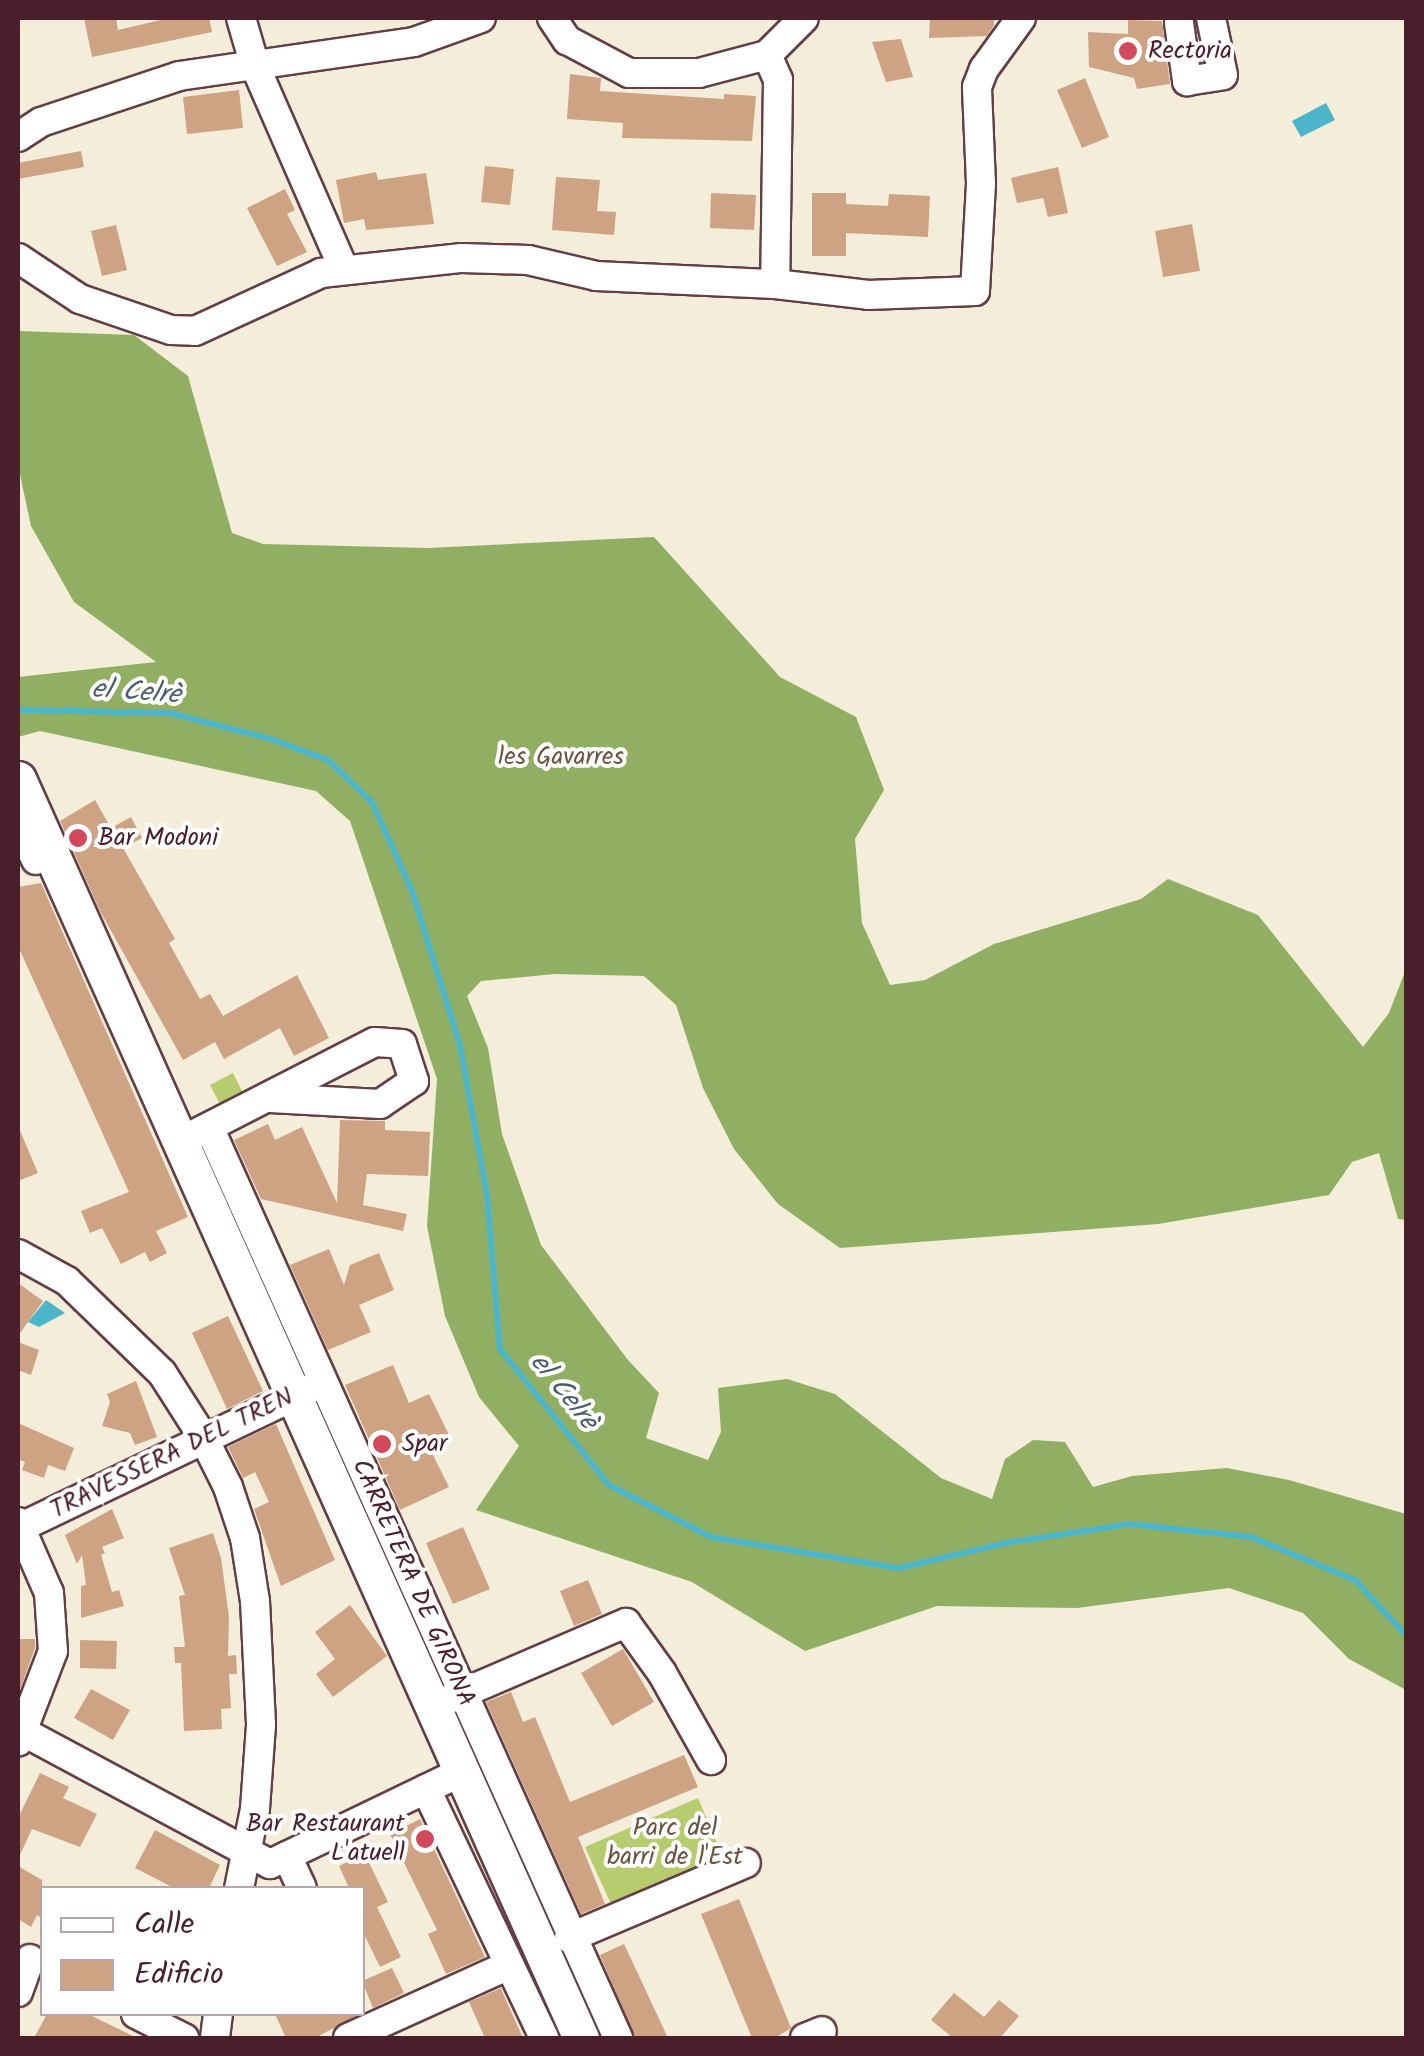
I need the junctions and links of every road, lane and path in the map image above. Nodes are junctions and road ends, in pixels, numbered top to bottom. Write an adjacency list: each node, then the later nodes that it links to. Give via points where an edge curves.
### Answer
1 (241, 18): 9 (street)
2 (480, 18): 9 (street, via 414,42)
3 (552, 18): 8 (street, via 567,40 629,73 699,73)
4 (804, 18): 8 (street)
5 (1021, 18): 13 (street, via 977,87 975,291 868,296)
6 (1212, 18): 7 (street); 7 (street, via 1223,75 1187,80)
7 (1169, 20)
8 (766, 55): 13 (street, via 778,80)
9 (255, 66): 10 (street, via 178,76 42,122); 12 (street)
10 (18, 137)
11 (18, 258): 12 (street, via 80,300 194,332)
12 (343, 267): 13 (street, via 528,260 596,276)
13 (774, 284)
14 (18, 779): 16 (main road)
15 (18, 823): 16 (street)
16 (35, 860): 18 (main road)
17 (270, 1098): 18 (street)
18 (194, 1134): 20 (main road)
19 (18, 1254): 21 (street, via 67,1281 117,1325 162,1374)
20 (308, 1389): 21 (street, TRAVESSERA DEL TREN); 23 (main road)
21 (204, 1437): 22 (street, TRAVESSERA DEL TREN); 28 (street, via 244,1538 256,1601 261,1726)
22 (19, 1524): 24 (street, via 50,1592 53,1652)
23 (447, 1700): 25 (street, via 626,1624); 26 (main road); 33 (street, CARRETERA DE GIRONA)
24 (19, 1735): 28 (street)
25 (711, 1760)
26 (461, 1772): 27 (street); 41 (main road)
27 (426, 1789): 29 (street); 35 (street)
28 (247, 1850): 29 (street, via 270,1864); 31 (street)
29 (287, 1856): 32 (street)
30 (746, 1862): 33 (street)
31 (239, 1886)
32 (301, 1886)
33 (569, 1938): 42 (street, CARRETERA DE GIRONA)
34 (30, 1958): 36 (street)
35 (510, 1965): 38 (street); 40 (street)
36 (18, 1992)
37 (140, 2016): 39 (street)
38 (363, 2030)
39 (184, 2038)
40 (544, 2038)
41 (581, 2038)
42 (618, 2038)

